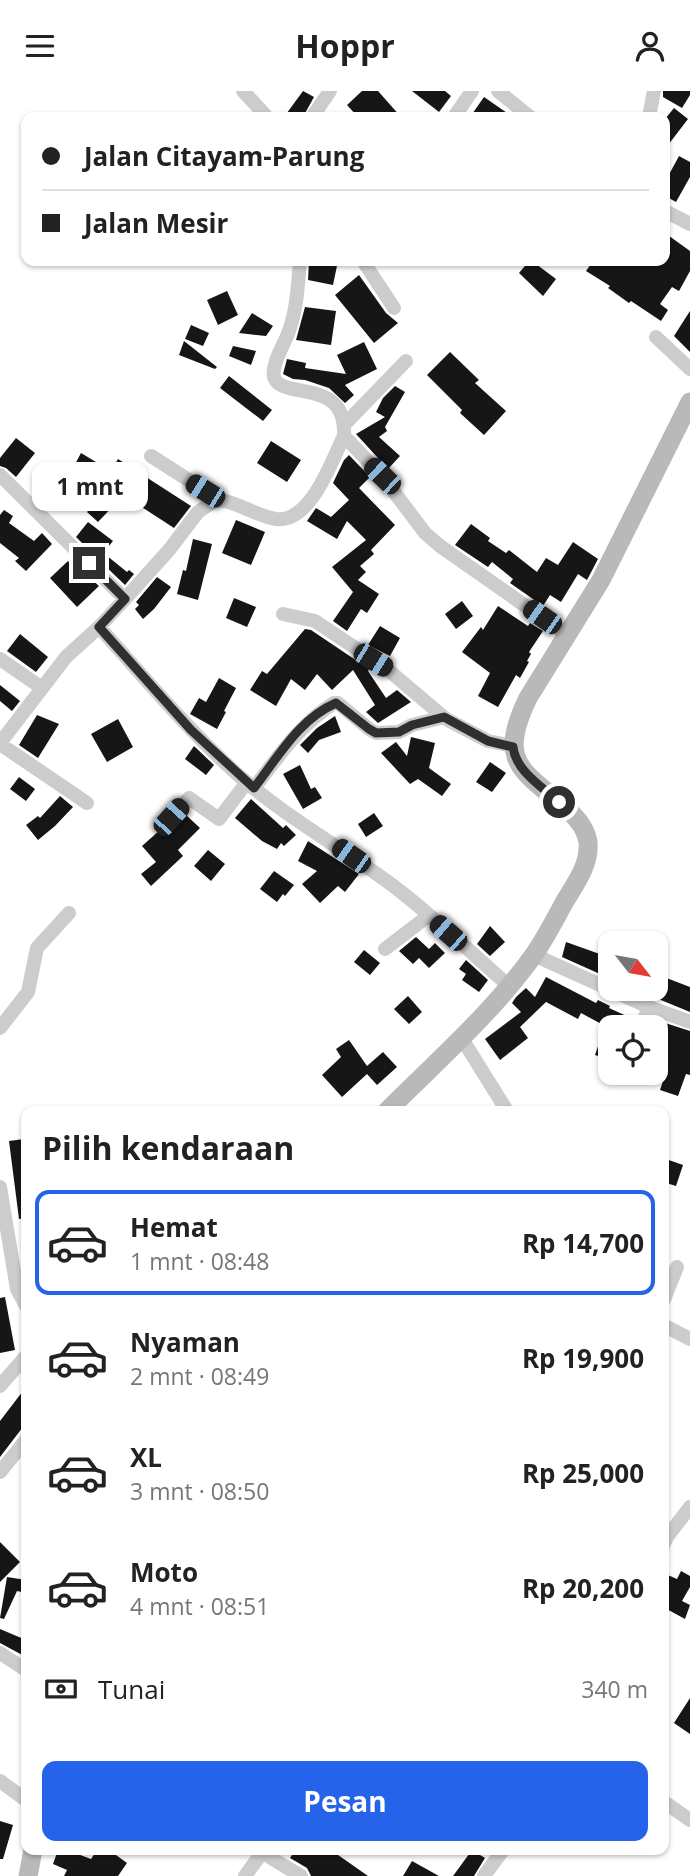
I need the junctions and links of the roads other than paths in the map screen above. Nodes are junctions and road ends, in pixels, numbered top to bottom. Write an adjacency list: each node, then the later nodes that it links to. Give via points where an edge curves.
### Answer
1 (243, 91): 6 (street)
2 (330, 91): 7 (street)
3 (472, 91): 8 (street)
4 (498, 91): 9 (street)
5 (654, 91): 10 (street)
6 (262, 112)
7 (315, 112)
8 (457, 112)
9 (524, 112)
10 (650, 112)
11 (670, 214): 12 (street)
12 (690, 224)
13 (299, 266): 20 (street, via 295,309 274,376 286,387 309,390 335,404)
14 (366, 266): 15 (street)
15 (394, 308)
16 (656, 337): 18 (street)
17 (406, 361): 20 (street)
18 (690, 369)
19 (690, 402): 27 (street, via 601,580)
20 (345, 430): 23 (street, via 314,495 297,515 276,519); 27 (street, via 425,533)
21 (150, 456): 23 (street)
22 (0, 475): 24 (street)
23 (220, 500): 24 (street, via 198,512)
24 (125, 599): 26 (street)
25 (284, 614): 30 (street, via 315,621 387,669)
26 (99, 627): 29 (street, via 66,657); 33 (street, via 191,730)
27 (567, 635): 32 (street, via 519,716)
28 (0, 659): 29 (street)
29 (42, 688): 31 (street)
30 (444, 717): 32 (street, via 488,741); 33 (street, via 399,732 376,733 334,703 290,739)
31 (0, 744): 34 (street)
32 (513, 747): 39 (street, via 517,762 583,825 588,843 580,875)
33 (251, 785): 35 (street, via 219,819 189,798); 37 (street, via 310,831 387,881)
34 (87, 803)
35 (171, 817)
36 (69, 912): 44 (street, via 37,948 28,992)
37 (428, 916): 38 (street); 40 (street)
38 (386, 949)
39 (534, 955): 40 (street); 41 (street)
40 (509, 986): 45 (street)
41 (649, 1007): 42 (street); 43 (street)
42 (646, 1015)
43 (690, 1022)
44 (0, 1028)
45 (461, 1037): 46 (street); 47 (street)
46 (392, 1106)
47 (504, 1106)
48 (0, 1187): 51 (street)
49 (677, 1267): 50 (street)
50 (669, 1287)
51 (21, 1297)
52 (669, 1328): 53 (street)
53 (690, 1339)
54 (21, 1362): 55 (street)
55 (0, 1387)
56 (21, 1446): 57 (street)
57 (0, 1472)
58 (688, 1512): 59 (street)
59 (669, 1533)
60 (0, 1653): 61 (street)
61 (21, 1667)
62 (0, 1781): 63 (street)
63 (21, 1796)
64 (669, 1805): 65 (street)
65 (690, 1820)
66 (32, 1855): 70 (street)
67 (258, 1855): 71 (street)
68 (267, 1855): 72 (street)
69 (499, 1855): 73 (street)
70 (28, 1876)
71 (245, 1876)
72 (301, 1876)
73 (484, 1876)

